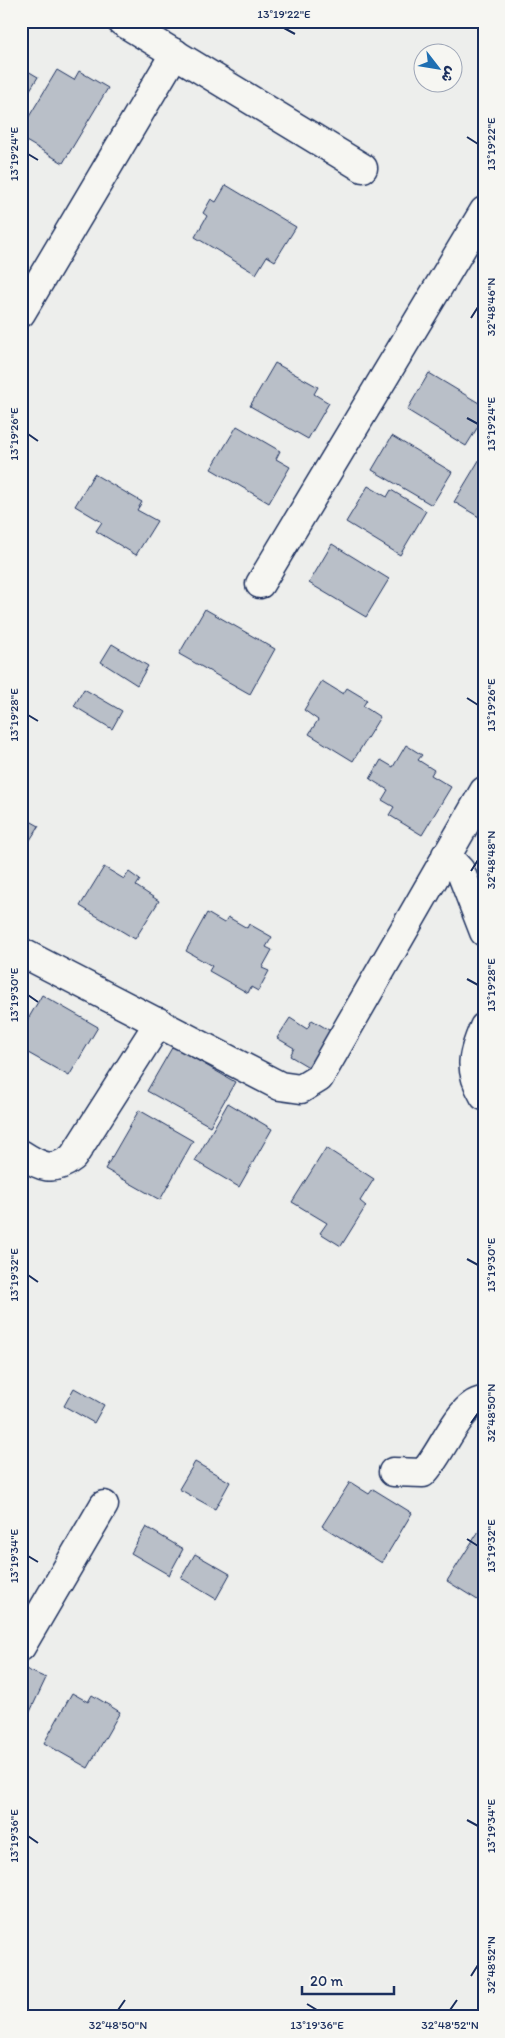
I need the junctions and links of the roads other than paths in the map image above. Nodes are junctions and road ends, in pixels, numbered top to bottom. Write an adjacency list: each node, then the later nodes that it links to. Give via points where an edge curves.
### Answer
1 (121, 21): 2 (street)
2 (175, 53): 3 (street); 5 (street)
3 (363, 168)
4 (484, 211): 6 (street)
5 (21, 313)
6 (260, 584)
7 (484, 791): 8 (street)
8 (446, 855): 9 (street, via 460,870); 11 (street, via 319,1078 301,1088 280,1086)
9 (484, 932)
10 (21, 952): 11 (street)
11 (159, 1022): 15 (street, via 73,1157 58,1168 45,1167)
12 (484, 1028): 13 (street)
13 (478, 1062): 14 (street, via 475,1081)
14 (484, 1096)
15 (21, 1154)
16 (484, 1401): 17 (street, via 477,1401 466,1408 432,1465 423,1473)
17 (393, 1472)
18 (104, 1505): 19 (street)
19 (21, 1647)

